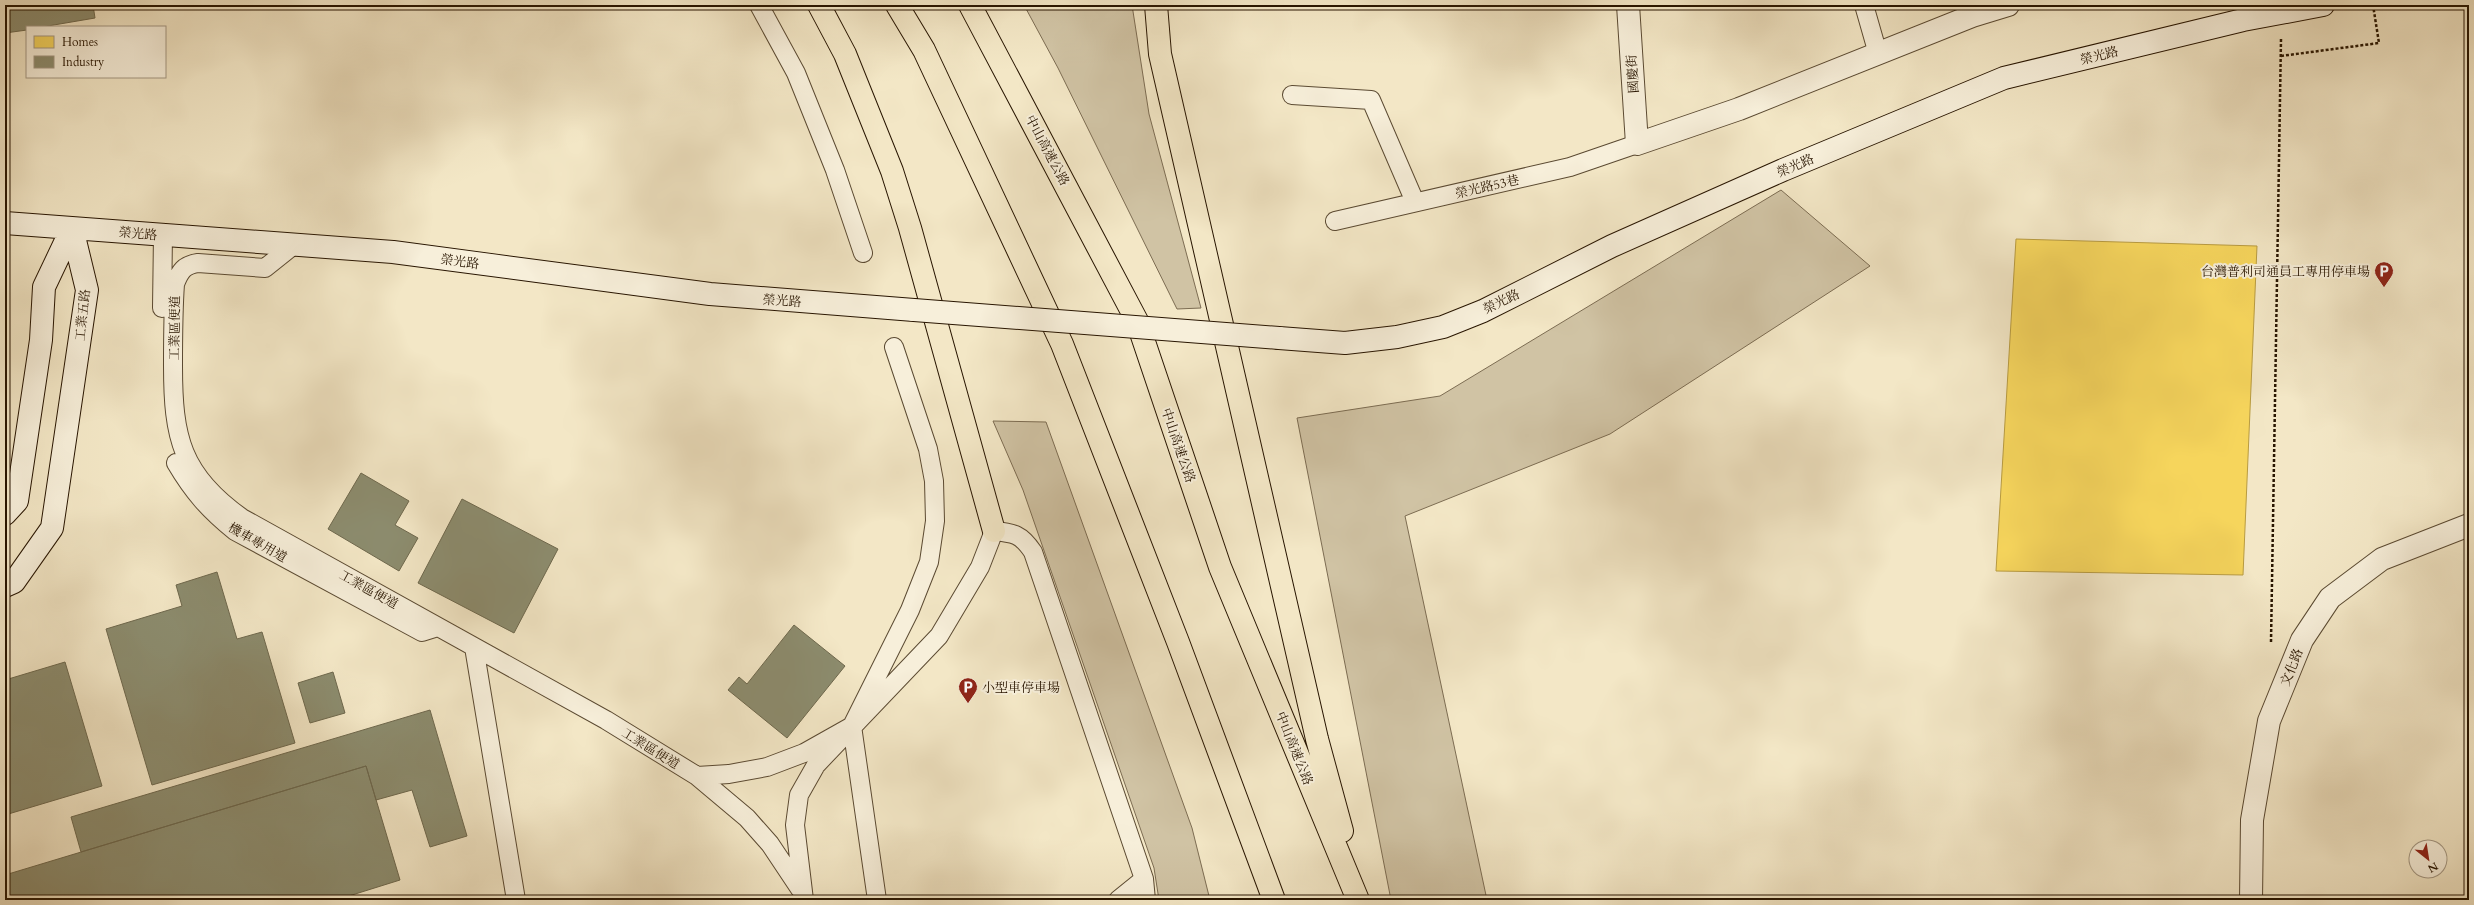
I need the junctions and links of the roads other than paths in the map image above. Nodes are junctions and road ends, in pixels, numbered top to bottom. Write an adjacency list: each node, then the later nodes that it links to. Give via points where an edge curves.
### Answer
1 (758, 5): 19 (lane, via 796,73 835,170)
2 (819, 5): 23 (highway, via 845,54 892,171)
3 (897, 5): 35 (highway, via 924,50 1062,344 1178,642)
4 (970, 5): 36 (highway, 中山高速公路, via 1137,321 1220,567)
5 (1156, 5): 36 (highway, via 1160,54 1317,739)
6 (1628, 5): 12 (street, 國慶街)
7 (1864, 5): 10 (lane)
8 (2008, 5): 10 (street, via 1972,16)
9 (2323, 5): 18 (street, 榮光路, bridge, via 2004,78 1783,170 1612,246 1483,311 1443,327 1397,337 1345,343 710,294 393,252)
10 (1878, 54): 12 (street, via 1738,109)
11 (1292, 95): 13 (lane, via 1371,100)
12 (1637, 144): 13 (lane, 榮光路53巷, via 1570,167)
13 (1415, 202): 14 (lane, 榮光路53巷)
14 (1335, 221)
15 (5, 223): 16 (street, 榮光路)
16 (72, 228): 17 (street, 榮光路); 21 (street, via 44,287 41,340 17,501); 24 (street, 工業五路, via 87,290 52,528 14,582)
17 (163, 235): 18 (street, 榮光路); 25 (lane, 機車專用道, via 161,406 165,436 176,463 192,489 211,511 235,531 422,632)
18 (295, 244): 25 (lane, 工業區便道, via 265,268 198,263 188,265 180,272 175,284 173,310 173,406 177,433 187,459 219,502 242,518)
19 (863, 253)
20 (894, 347): 27 (lane, via 928,449 934,481 936,521 929,562 910,610)
21 (5, 514)
22 (2469, 525): 37 (street, 文化路, via 2382,559 2330,598 2302,640 2270,722 2252,820)
23 (994, 531): 27 (lane, via 980,567 939,636); 29 (lane, via 1013,533 1026,540 1033,552)
24 (5, 586)
25 (438, 627): 26 (lane, 工業區便道)
26 (474, 647): 28 (lane, 工業區便道, via 606,720); 31 (lane)
27 (852, 726): 28 (lane, via 804,753 767,767 729,774); 30 (lane, via 816,765 799,795 794,825); 32 (lane)
28 (697, 776): 30 (lane, 工業區便道, via 747,818 770,844)
29 (1144, 879): 33 (lane); 34 (lane)
30 (804, 896)
31 (516, 900)
32 (877, 900)
33 (1118, 900)
34 (1146, 900)
35 (1274, 900)
36 (1359, 900)
37 (2251, 900)

